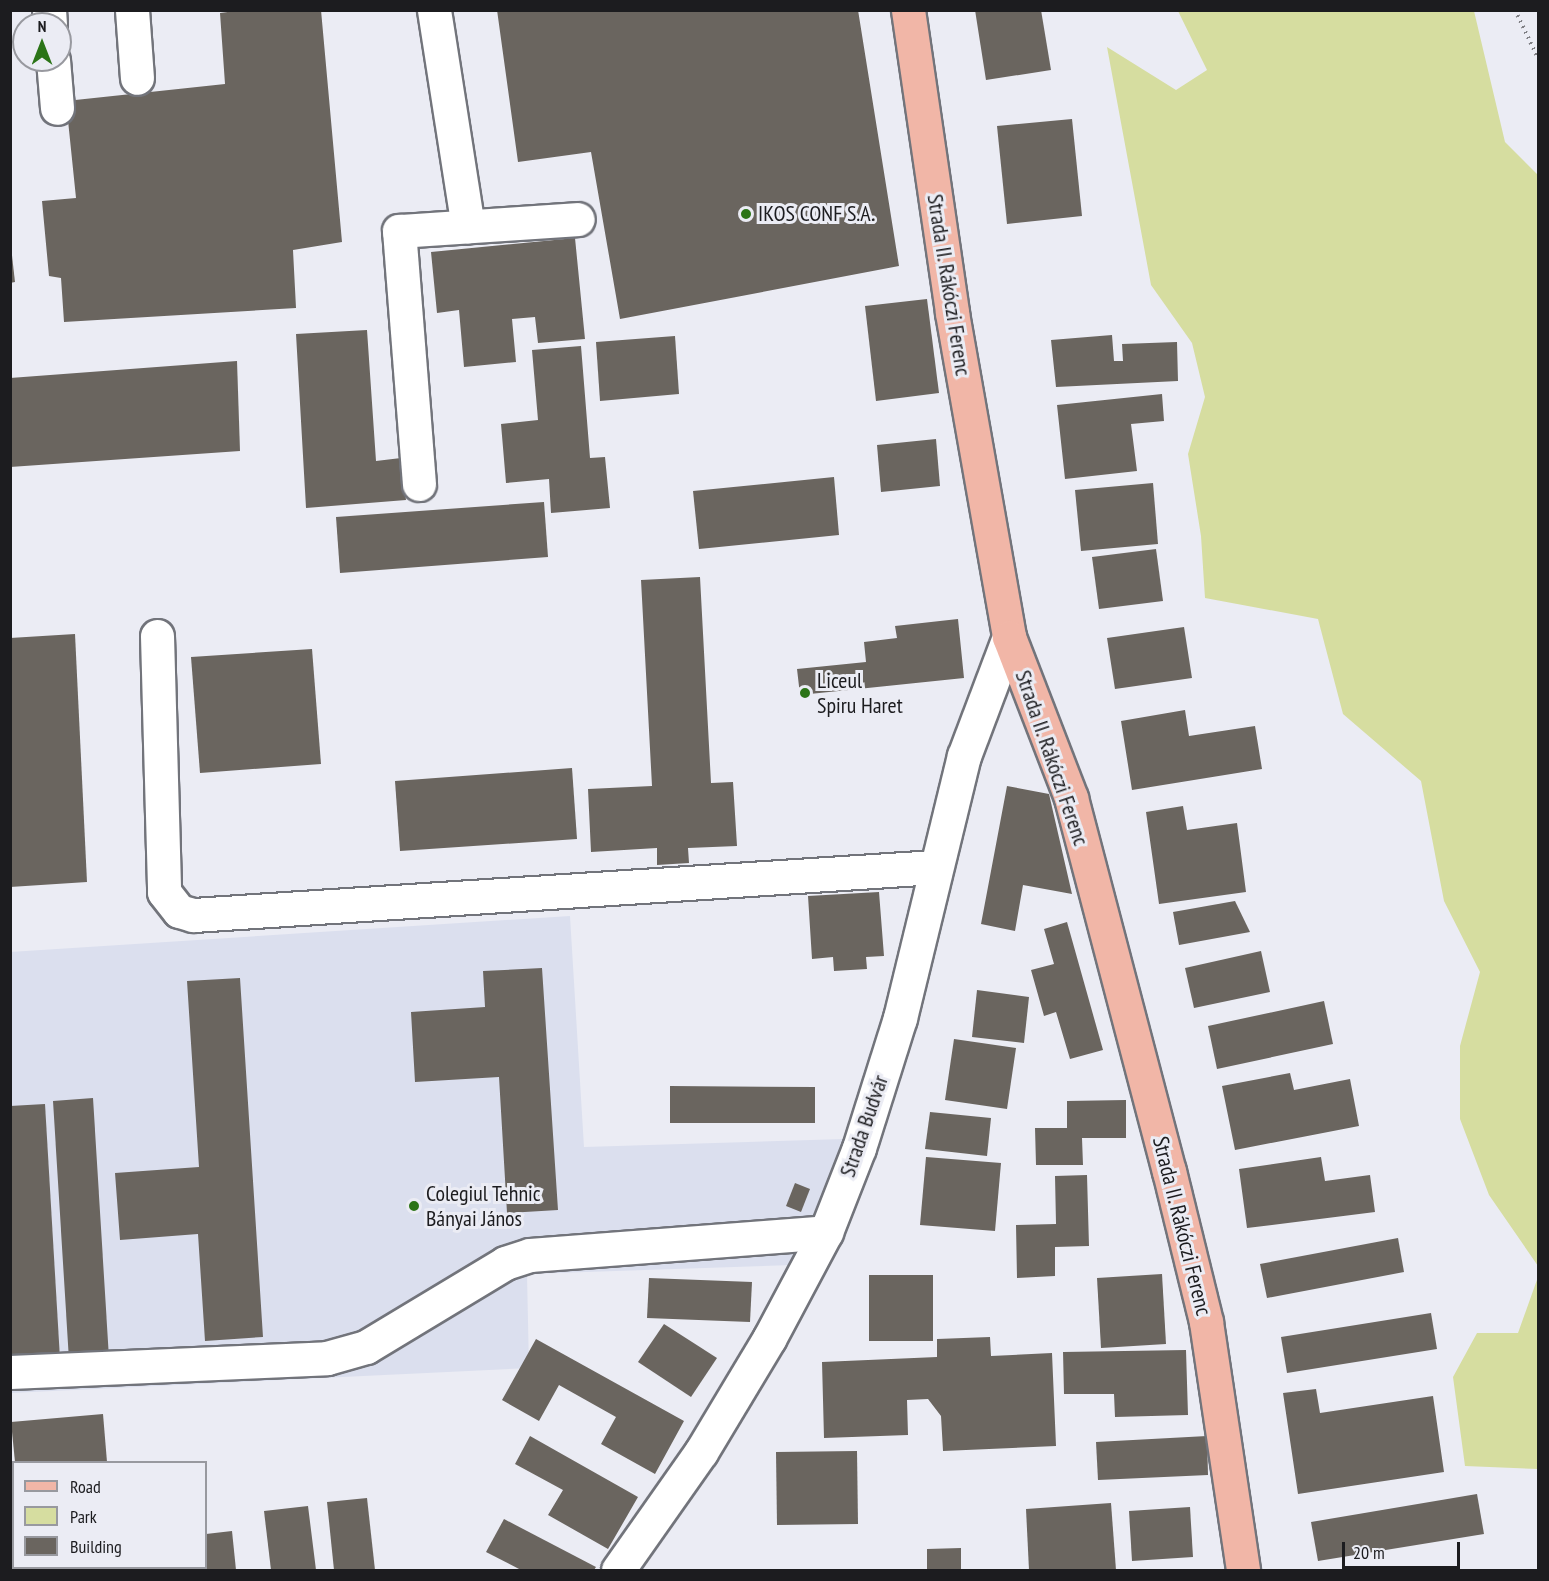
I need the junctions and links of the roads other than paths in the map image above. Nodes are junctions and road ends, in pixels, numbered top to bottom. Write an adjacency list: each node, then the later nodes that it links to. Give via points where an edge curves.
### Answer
1 (132, 10): 5 (street)
2 (434, 10): 8 (street)
3 (908, 10): 11 (main road, Strada II. Rákóczi Ferenc, via 954,324)
4 (54, 72): 6 (street)
5 (137, 78)
6 (57, 108)
7 (578, 219): 8 (street)
8 (468, 226): 9 (street, via 399,231)
9 (419, 484)
10 (157, 636): 12 (street, via 164,892 179,911 193,915)
11 (1009, 637): 12 (street, Strada Budvár, via 964,756); 16 (main road, Strada II. Rákóczi Ferenc, via 1071,798 1169,1171 1206,1322)
12 (935, 867): 13 (street, Strada Budvár, via 900,1018 859,1148)
13 (826, 1232): 14 (street, via 530,1255 505,1263 366,1347 327,1358); 15 (street, Strada Budvár, via 769,1339 701,1452)
14 (10, 1372)
15 (618, 1570)
16 (1243, 1570)

